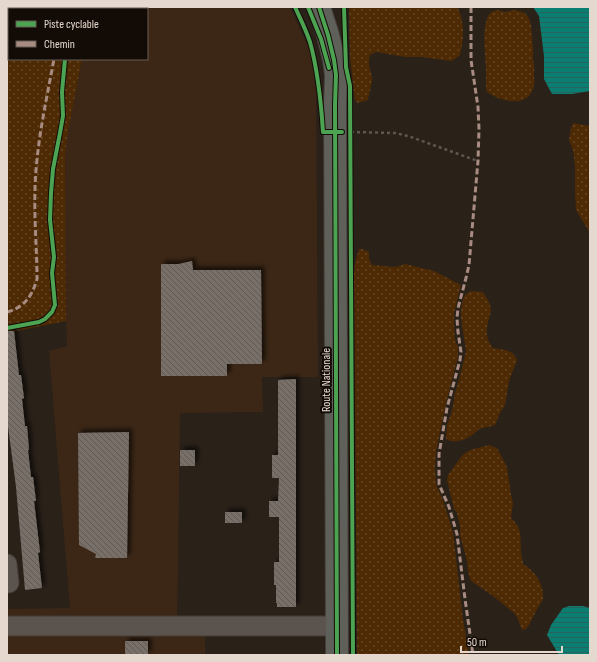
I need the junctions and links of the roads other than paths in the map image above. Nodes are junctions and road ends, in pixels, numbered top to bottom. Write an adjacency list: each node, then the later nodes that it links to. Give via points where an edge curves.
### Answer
1 (308, 7): 3 (main road, via 327,59)
2 (320, 7): 3 (main road, via 334,60)
3 (335, 105): 5 (main road, Route Nationale)
4 (7, 626): 5 (street)
5 (337, 626): 6 (main road, Route Nationale)
6 (337, 655)

